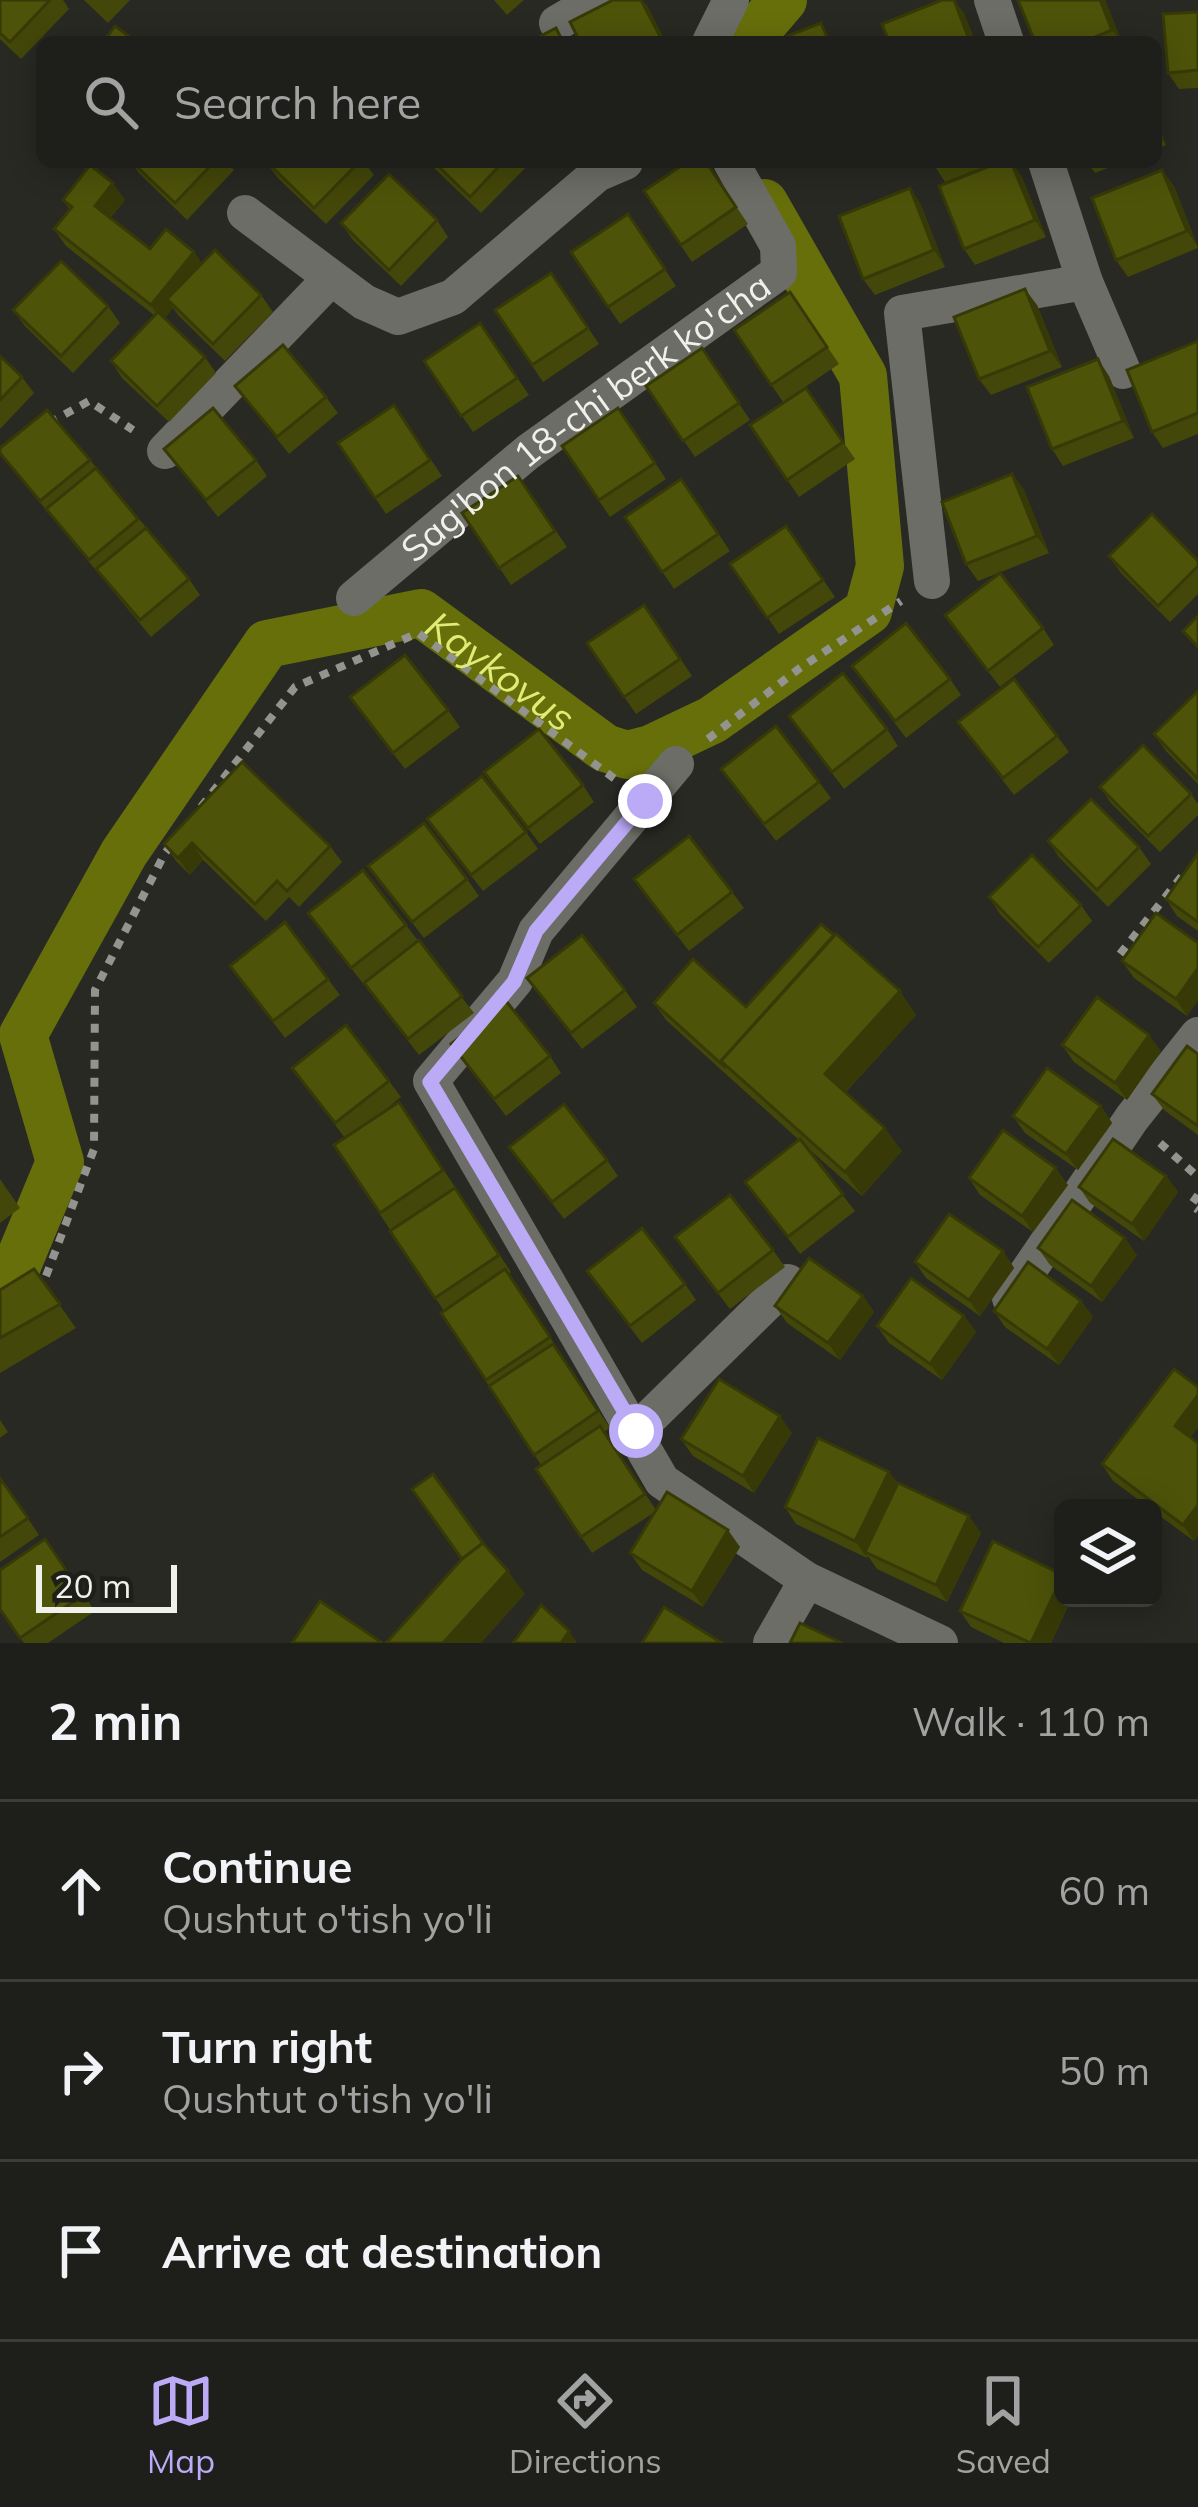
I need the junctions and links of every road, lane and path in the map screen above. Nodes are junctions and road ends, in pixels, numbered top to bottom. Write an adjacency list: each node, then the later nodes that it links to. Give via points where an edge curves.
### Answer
1 (597, 0): 3 (street)
2 (992, 0): 4 (street)
3 (557, 22)
4 (1004, 36)
5 (611, 168): 9 (street, via 453,297 398,317)
6 (734, 168): 15 (street, Sag'bon 18-chi berk ko'cha, via 778,246 779,272 528,452)
7 (1048, 168): 10 (street)
8 (245, 213): 9 (street)
9 (331, 278): 13 (street)
10 (1085, 282): 11 (street); 14 (street, via 902,314)
11 (1123, 371)
12 (36, 430): 13 (path, via 89,401)
13 (165, 452)
14 (932, 581): 16 (path)
15 (354, 598)
16 (676, 764): 17 (street)
17 (645, 801): 18 (path, via 418,633 295,687); 28 (street, via 536,931 514,982 430,1082)
18 (194, 816)
19 (180, 834): 25 (path, via 95,990 94,1149)
20 (1185, 872): 21 (path)
21 (1120, 955)
22 (1198, 1035): 27 (street)
23 (1198, 1195): 24 (path, via 1191,1205)
24 (1198, 1210)
25 (46, 1276)
26 (788, 1282): 28 (street)
27 (1010, 1298)
28 (636, 1431): 29 (street, via 662,1481)
29 (807, 1580): 30 (street); 31 (street)
30 (771, 1643)
31 (940, 1643)

